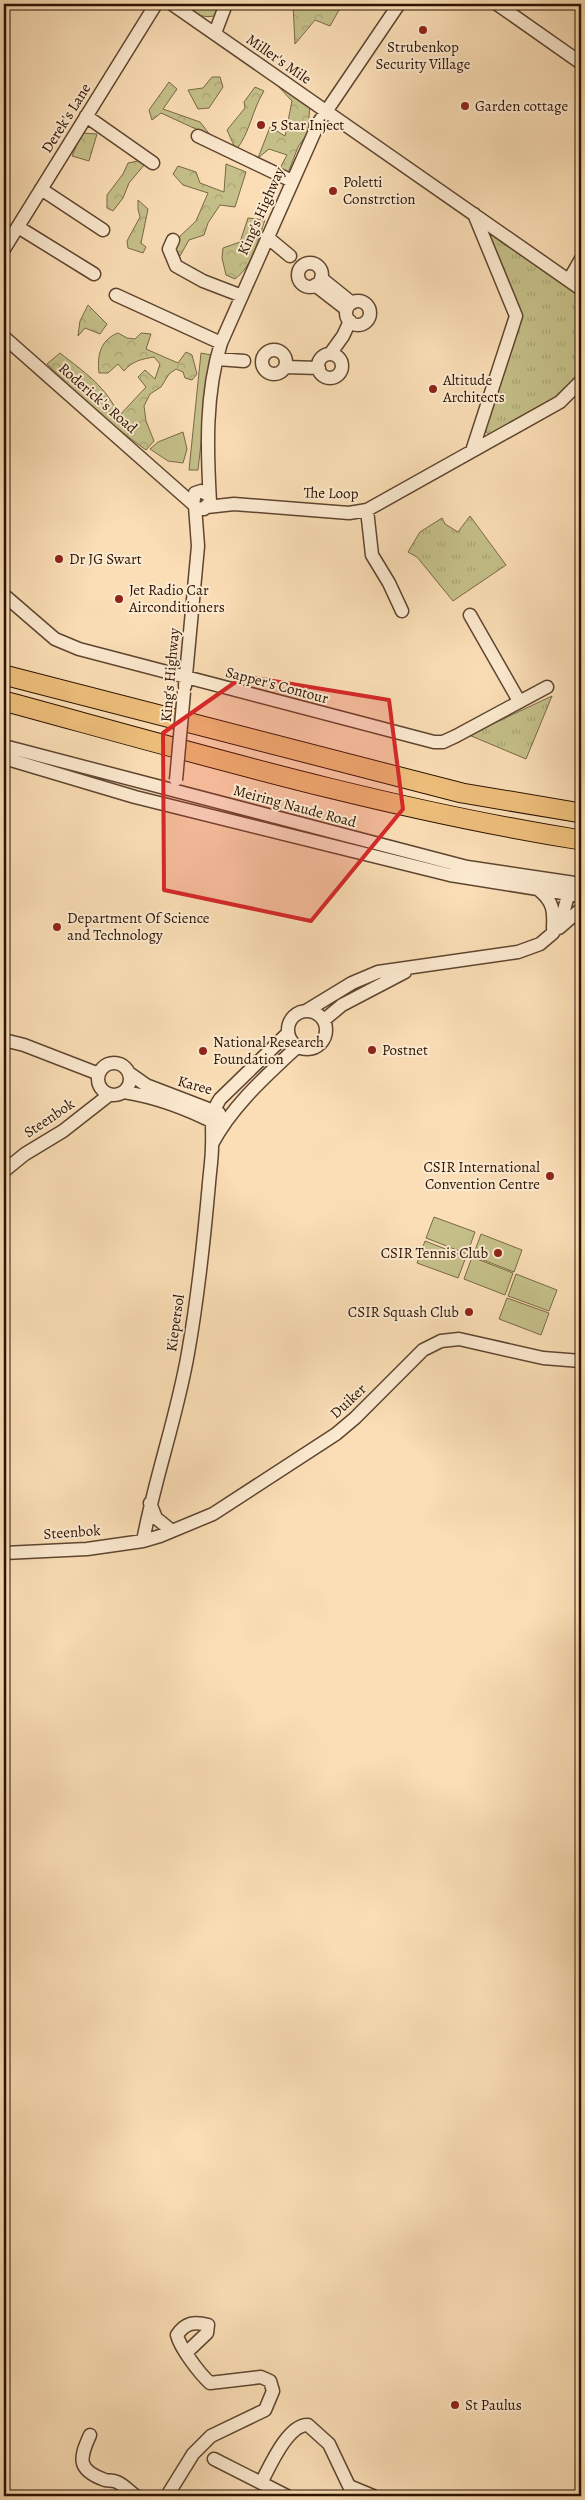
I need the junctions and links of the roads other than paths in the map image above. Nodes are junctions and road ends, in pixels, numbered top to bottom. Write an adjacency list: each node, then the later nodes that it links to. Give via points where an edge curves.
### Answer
1 (156, 4): 11 (street, Derek's Lane)
2 (172, 4): 8 (street, Miller's Mile)
3 (226, 4): 8 (street)
4 (400, 4): 10 (street, King's Highway)
5 (496, 4): 7 (street)
6 (512, 4): 7 (street)
7 (520, 20): 9 (street)
8 (215, 33): 10 (street, Miller's Mile)
9 (581, 63)
10 (325, 111): 14 (street, King's Highway); 16 (street)
11 (86, 116): 13 (street); 15 (street, Derek's Lane)
12 (198, 136): 14 (street)
13 (153, 163)
14 (292, 181): 19 (street, King's Highway)
15 (41, 189): 17 (street, Derek's Lane); 18 (street)
16 (474, 214): 25 (street); 38 (street, via 516,316)
17 (18, 227): 21 (street, Derek's Lane); 24 (street)
18 (103, 230)
19 (267, 237): 23 (street); 29 (street, King's Highway)
20 (173, 240): 29 (street, via 169,249 176,266)
21 (4, 250)
22 (581, 259): 25 (street)
23 (295, 261): 26 (street, via 316,265 320,271); 26 (street, via 302,283 308,286)
24 (94, 274)
25 (569, 280): 27 (street)
26 (318, 282): 32 (street, via 351,314)
27 (581, 289)
28 (116, 295): 31 (street)
29 (242, 296): 31 (street, King's Highway)
30 (4, 337): 39 (street, Roderick's Road, via 171,484)
31 (222, 343): 33 (street, King's Highway)
32 (333, 355): 36 (street, via 323,357); 36 (street, via 342,366 337,376 326,377)
33 (216, 359): 34 (street); 39 (street, King's Highway)
34 (263, 363): 35 (street, via 265,369 274,374); 35 (street, via 265,356 274,350 281,352)
35 (286, 364): 36 (street)
36 (319, 365)
37 (580, 386): 38 (street, The Loop, via 560,402)
38 (472, 451): 40 (street, The Loop)
39 (201, 500): 40 (street, The Loop, via 349,513); 45 (street, King's Highway)
40 (367, 510): 42 (street, via 372,555)
41 (4, 596): 45 (street, Sapper's Contour, via 43,630 66,644)
42 (402, 611)
43 (470, 615): 48 (street)
44 (4, 675): 53 (highway, via 462,793)
45 (186, 678): 48 (street, Sapper's Contour, via 434,742 456,736); 51 (street, King's Highway, bridge)
46 (547, 687): 48 (street, Sapper's Contour)
47 (4, 701): 54 (highway, via 352,795)
48 (519, 701)
49 (4, 746): 51 (street, Meiring Naude Road)
50 (4, 758): 52 (street, Meiring Naude Road)
51 (175, 785): 52 (street, King's Highway); 55 (street, Meiring Naude Road, via 468,867)
52 (172, 806): 56 (street, Meiring Naude Road, via 450,875)
53 (581, 813)
54 (581, 840)
55 (576, 889): 56 (street, Meiring Naude Road); 58 (street)
56 (539, 890): 58 (street, via 552,906)
57 (581, 909): 58 (street)
58 (553, 933): 59 (street, via 527,950)
59 (412, 968): 60 (street, via 378,972); 61 (street)
60 (352, 983): 61 (street); 62 (street)
61 (359, 995): 63 (street)
62 (306, 1011): 63 (street, via 317,1013); 64 (street, via 293,1017)
63 (324, 1020): 66 (street, via 327,1029 321,1044 309,1050)
64 (288, 1033): 66 (street); 70 (street, Karee, via 220,1099)
65 (4, 1040): 68 (street, via 24,1045)
66 (297, 1047): 70 (street)
67 (129, 1073): 68 (street, via 116,1063 106,1065); 69 (street, via 130,1084); 70 (street, Karee)
68 (102, 1085): 69 (street, via 116,1096); 71 (street, Steenbok, via 89,1111)
69 (124, 1092): 70 (street, Karee, via 144,1095)
70 (218, 1119): 73 (street, Kiepersol, via 212,1144 188,1353 168,1446)
71 (4, 1171)
72 (581, 1361): 74 (street, Duiker, via 543,1358 459,1339 437,1342 423,1350 336,1434 213,1514)
73 (150, 1502): 74 (street, via 156,1518); 75 (street, Kiepersol)
74 (172, 1531): 75 (street, Duiker)
75 (143, 1541): 76 (street, Steenbok, via 87,1549)
76 (4, 1553)
77 (186, 2353): 83 (street, via 210,2383 261,2377 270,2381 274,2392 265,2410 211,2436 193,2454)
78 (90, 2435): 82 (street, via 80,2454 85,2469 106,2481 116,2481)
79 (214, 2459): 80 (street)
80 (261, 2483): 81 (street, via 293,2430 306,2424 329,2444); 84 (street)
81 (348, 2492): 85 (street)
82 (136, 2496)
83 (167, 2496)
84 (286, 2496)
85 (372, 2496)

